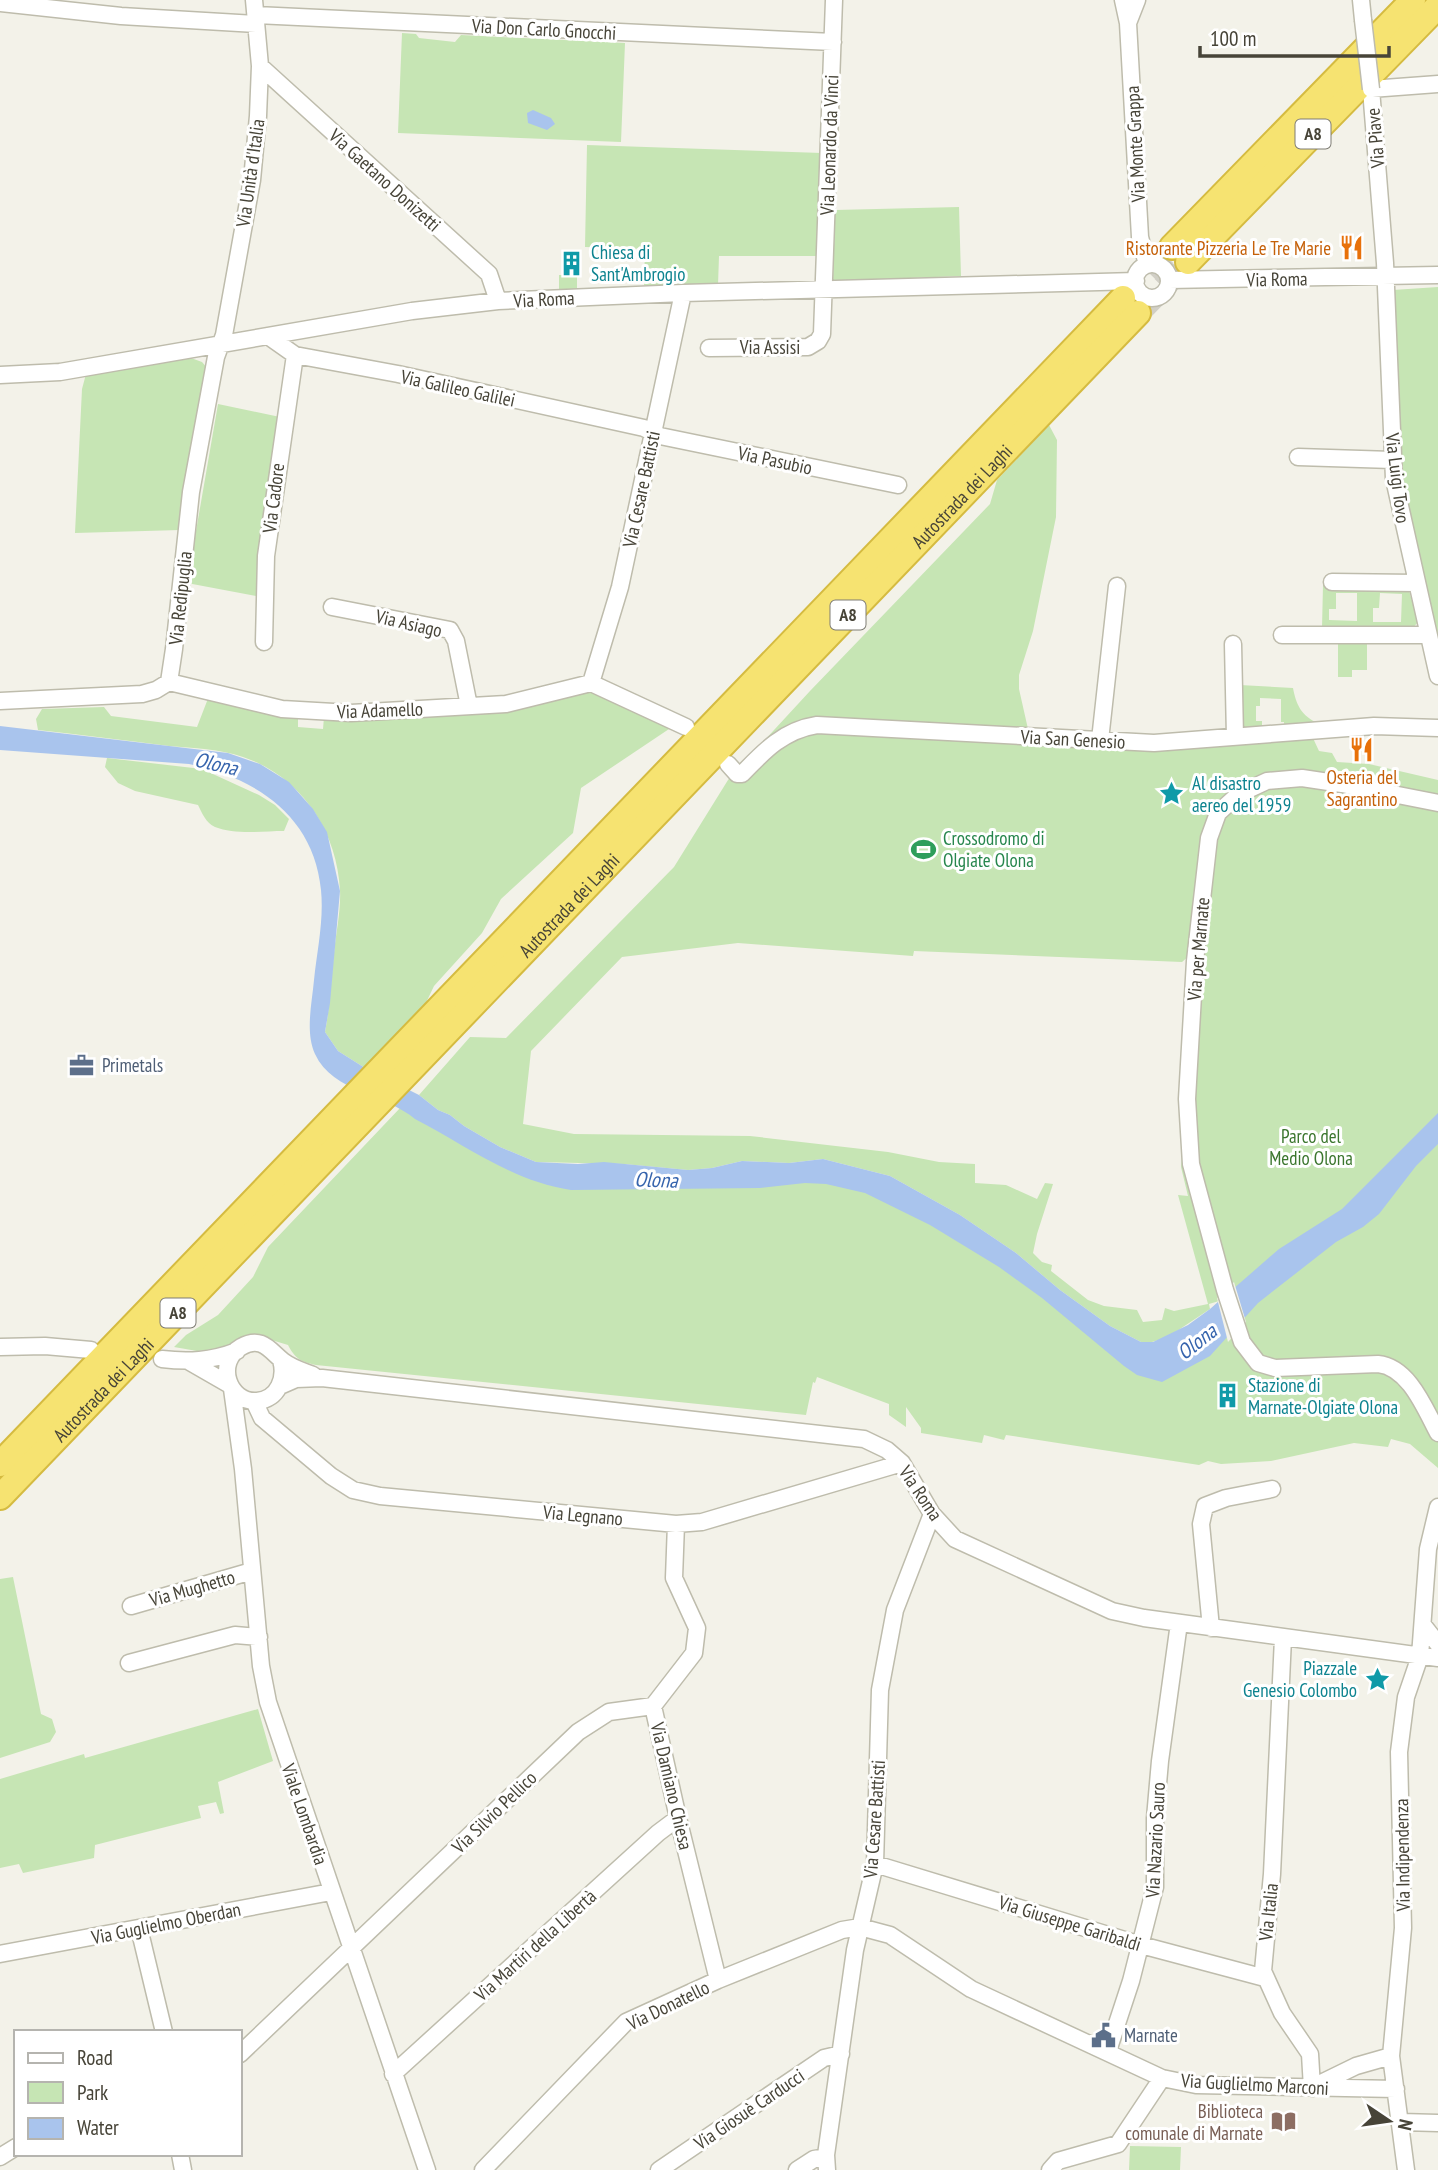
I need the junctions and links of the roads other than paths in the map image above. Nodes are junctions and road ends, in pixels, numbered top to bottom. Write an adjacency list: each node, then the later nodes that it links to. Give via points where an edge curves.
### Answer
1 (834, 0): 10 (street, Via Leonardo da Vinci)
2 (1123, 0): 9 (street, Via Monte Grappa)
3 (1137, 0): 9 (street, Via Monte Grappa)
4 (1361, 0): 13 (street, Via Piave, bridge)
5 (1413, 0): 7 (highway, A8, via 1180,255)
6 (0, 3): 8 (street, Via Don Carlo Gnocchi, via 130,17)
7 (1438, 6)
8 (255, 13): 10 (street, Via Don Carlo Gnocchi); 11 (street, Via Unità d'Italia)
9 (1128, 23): 14 (street, Via Monte Grappa, via 1140,229)
10 (833, 43): 18 (street, Via Leonardo da Vinci)
11 (260, 66): 21 (street, Via Gaetano Donizetti, via 489,274); 23 (street, Via Unità d'Italia, via 252,180)
12 (1438, 84): 13 (street)
13 (1376, 94): 16 (street, Via Piave)
14 (1147, 265): 17 (street, via 1162,267); 20 (street, via 1139,271)
15 (1438, 275): 16 (street, Via Roma)
16 (1385, 276): 17 (street, Via Roma); 29 (street, Via Luigi Tovo)
17 (1169, 280): 20 (street, via 1166,291 1156,297 1140,292)
18 (823, 289): 19 (street, Via Roma); 20 (street, Via Roma); 24 (street, Via Assisi, via 823,329 811,347)
19 (683, 293): 21 (street, Via Roma); 27 (street, Via Cesare Battisti)
20 (1132, 297): 50 (highway, Autostrada dei Laghi / A8)
21 (498, 302): 22 (street, Via Roma, via 412,311)
22 (268, 336): 23 (street, Via Roma); 25 (street, Via Galileo Galilei)
23 (221, 345): 26 (street, Via Roma, via 60,372); 40 (street, Via Redipuglia, via 191,492)
24 (709, 348)
25 (295, 355): 27 (street, Via Galileo Galilei); 37 (street, Via Cadore, via 266,556)
26 (0, 375)
27 (653, 431): 30 (street, Via Pasubio); 41 (street, Via Cesare Battisti, via 620,587)
28 (1298, 457): 29 (street)
29 (1392, 460): 32 (street, Via Luigi Tovo)
30 (898, 485)
31 (1332, 582): 32 (street)
32 (1416, 583): 36 (street, Via Luigi Tovo)
33 (1117, 586): 47 (street)
34 (332, 607): 43 (street, Via Asiago, via 450,631)
35 (1282, 635): 36 (street)
36 (1428, 635): 39 (street, Via Luigi Tovo)
37 (264, 642)
38 (1233, 644): 46 (street)
39 (1438, 677)
40 (169, 682): 42 (street, via 142,694); 43 (street, Via Adamello, via 282,709 351,713)
41 (591, 683): 43 (street, Via Adamello, via 506,704); 44 (street)
42 (0, 701)
43 (469, 706)
44 (686, 727)
45 (1438, 728): 46 (street, Via San Genesio, via 1374,726)
46 (1235, 737): 47 (street, Via San Genesio, via 1154,743)
47 (1100, 740): 48 (street, Via San Genesio, via 817,725 802,727 768,746 742,774)
48 (728, 764)
49 (1438, 803): 62 (street, Via per Marnate, via 1342,784 1282,778 1239,794 1218,813 1209,838 1195,961 1187,1099 1191,1164 1225,1290 1242,1342 1252,1357 1275,1368 1393,1367 1405,1378)
50 (399, 1068): 65 (highway, Autostrada dei Laghi / A8, via 326,1124); 67 (highway, Autostrada dei Laghi / A8, via 355,1128)
51 (6, 1348): 53 (street, via 45,1346)
52 (237, 1351): 55 (street, Via Roma, via 259,1344); 56 (street); 58 (street, via 226,1371)
53 (89, 1352)
54 (162, 1359): 56 (street)
55 (281, 1360): 57 (street, Via Roma); 59 (street)
56 (190, 1362): 58 (street)
57 (322, 1378): 59 (street, Via Roma, via 296,1379); 64 (street, Via Roma, via 848,1436 887,1450)
58 (231, 1387): 60 (street, via 239,1396); 63 (street, Viale Lombardia)
59 (275, 1391): 60 (street, Via Roma); 61 (street, via 268,1411)
60 (254, 1401): 61 (street, Via Legnano, via 262,1418); 63 (street, Viale Lombardia)
61 (278, 1431): 70 (street, Via Legnano, via 331,1476 363,1493)
62 (1438, 1433)
63 (239, 1445): 71 (street, Viale Lombardia)
64 (902, 1463): 69 (street, Via Roma); 70 (street, Via Legnano, via 702,1522)
65 (0, 1464)
66 (1272, 1489): 75 (street, via 1205,1506 1201,1524)
67 (0, 1497)
68 (1438, 1507): 74 (street, Via Indipendenza, via 1427,1549)
69 (932, 1514): 73 (street, Via Roma, via 955,1539 1112,1611); 84 (street, Via Cesare Battisti, via 895,1610 880,1690)
70 (676, 1524): 82 (street, Via Damiano Chiesa, via 674,1578 697,1628 694,1653)
71 (252, 1571): 72 (street, Via Mughetto); 76 (street, Viale Lombardia)
72 (131, 1606)
73 (1180, 1623): 75 (street, Via Roma); 88 (street, Via Nazario Sauro, via 1160,1761 1155,1887)
74 (1423, 1625): 78 (street); 79 (street, Via Indipendenza)
75 (1211, 1628): 77 (street, Via Roma)
76 (259, 1637): 81 (street, via 236,1634); 85 (street, Viale Lombardia, via 270,1710)
77 (1283, 1638): 79 (street, Via Roma); 91 (street, Via Italia)
78 (1438, 1643)
79 (1420, 1657): 80 (street, Via Roma); 97 (street, Via Indipendenza, via 1407,1693 1399,1752 1403,1927)
80 (1438, 1658)
81 (129, 1663)
82 (653, 1706): 83 (street, Via Damiano Chiesa); 89 (street, Via Silvio Pellico, via 609,1712 578,1732)
83 (678, 1818): 92 (street, Via Damiano Chiesa); 99 (street, Via Martiri della Libertà)
84 (875, 1864): 86 (street, Via Cesare Battisti); 88 (street, Via Giuseppe Garibaldi)
85 (331, 1892): 87 (street, Via Guglielmo Oberdan); 89 (street, Viale Lombardia)
86 (860, 1927): 92 (street, Via Donatello); 94 (street, Via Guglielmo Marconi, via 890,1935 971,1989); 96 (street, Via Cesare Battisti)
87 (139, 1928): 90 (street, Via Guglielmo Oberdan); 93 (street)
88 (1141, 1945): 91 (street, Via Giuseppe Garibaldi); 94 (street, Via Nazario Sauro)
89 (351, 1949): 95 (street, Via Silvio Pellico); 99 (street, Viale Lombardia)
90 (0, 1954)
91 (1265, 1978): 101 (street, Via Italia, via 1310,2054)
92 (718, 1980): 108 (street, Via Donatello, via 626,2022)
93 (164, 2030)
94 (1108, 2051): 100 (street, Via Guglielmo Marconi)
95 (242, 2052)
96 (841, 2054): 106 (street, Via Cesare Battisti); 109 (street, Via Giosuè Carducci, via 824,2058)
97 (1391, 2056): 98 (street); 103 (street, Via Indipendenza)
98 (1351, 2068): 101 (street); 102 (street)
99 (393, 2074): 107 (street, Viale Lombardia)
100 (1162, 2078): 101 (street, Via Guglielmo Marconi, via 1196,2085); 111 (street, via 1118,2144 1058,2161)
101 (1312, 2088): 102 (street, Via Guglielmo Marconi)
102 (1352, 2088): 103 (street, Via Guglielmo Marconi)
103 (1396, 2089): 104 (street, Via Indipendenza)
104 (1401, 2122): 105 (street); 112 (street, Via Indipendenza)
105 (1438, 2123)
106 (826, 2164): 110 (street, via 814,2159)
107 (427, 2170)
108 (483, 2170)
109 (659, 2170)
110 (797, 2170)
111 (1051, 2170)
112 (1406, 2170)

